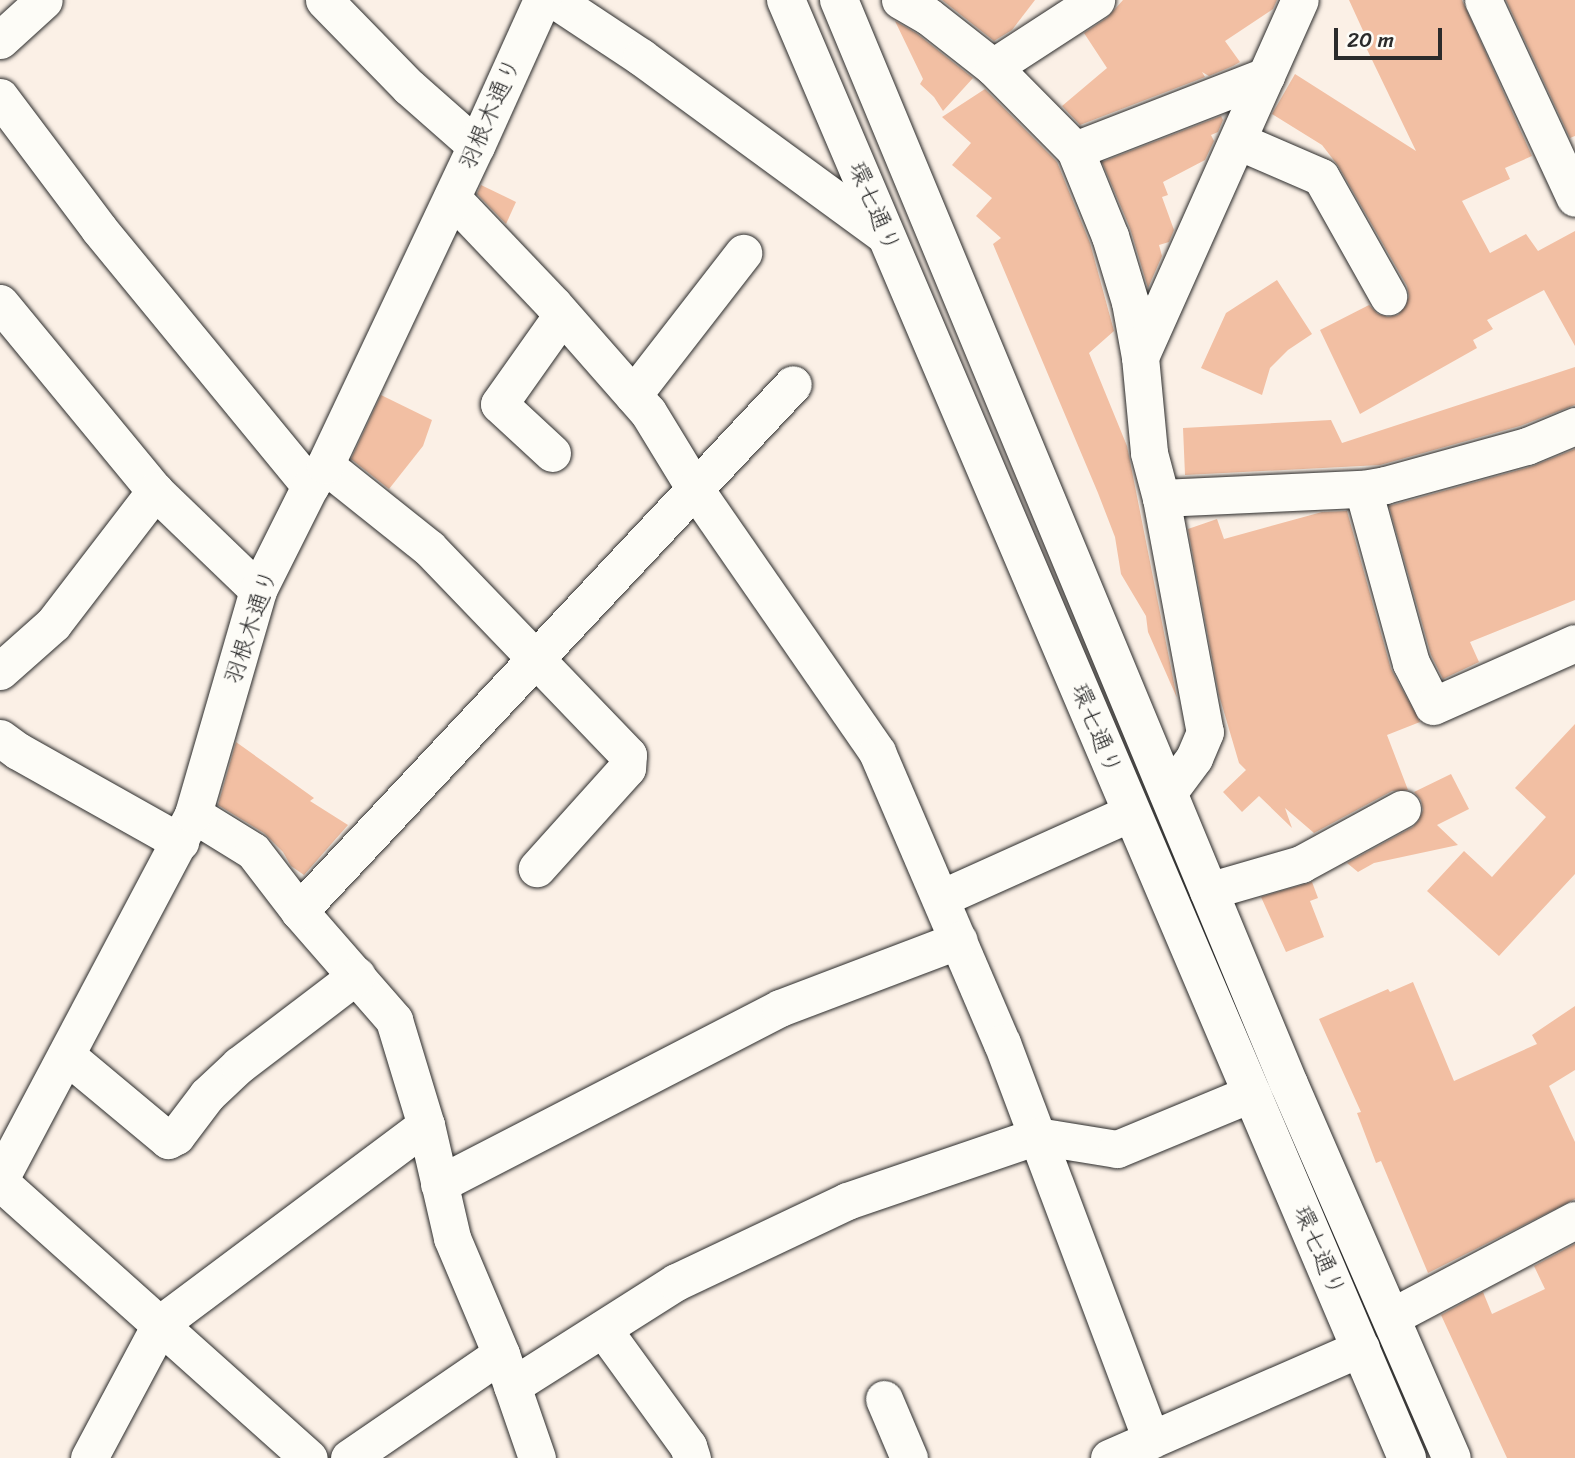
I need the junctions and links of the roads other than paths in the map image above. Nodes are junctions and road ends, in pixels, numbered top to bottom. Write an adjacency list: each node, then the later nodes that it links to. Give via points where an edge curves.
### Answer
1 (44, 0): 10 (street)
2 (324, 0): 15 (street, via 409,87)
3 (786, 0): 19 (main road, 環七通り)
4 (839, 0): 39 (main road, 環七通り)
5 (900, 0): 11 (street)
6 (1096, 0): 11 (street)
7 (1300, 0): 12 (street)
8 (1483, 0): 18 (street)
9 (536, 5): 15 (street, 羽根木通り); 19 (street, via 641,57)
10 (0, 40)
11 (993, 67): 16 (street)
12 (1266, 76): 14 (street); 16 (street)
13 (0, 97): 29 (street, via 99,229)
14 (1238, 141): 21 (street, via 1321,177); 24 (street)
15 (476, 146): 17 (street, 羽根木通り)
16 (1075, 150): 24 (street, via 1110,236 1130,302)
17 (452, 198): 23 (street); 29 (street, 羽根木通り)
18 (1575, 198)
19 (886, 236): 41 (main road, 環七通り)
20 (743, 253): 26 (street)
21 (1388, 296)
22 (0, 303): 32 (street)
23 (562, 314): 26 (street); 28 (street, via 499,404)
24 (1140, 357): 33 (street, via 1149,453)
25 (793, 383): 30 (street)
26 (633, 395): 30 (street)
27 (1575, 426): 31 (street, via 1527,446)
28 (552, 453)
29 (317, 475): 34 (street, 羽根木通り); 36 (street, via 429,548)
30 (695, 489): 36 (street); 45 (street, via 877,752)
31 (1363, 489): 33 (street); 35 (street, via 1411,663 1433,706)
32 (155, 491): 34 (street); 37 (street, via 53,624)
33 (1161, 498): 39 (street, via 1205,732 1194,758)
34 (258, 590): 42 (street, 羽根木通り)
35 (1575, 643)
36 (535, 656): 43 (street, via 628,755 627,768); 46 (street)
37 (0, 671)
38 (0, 738): 42 (street, via 18,751)
39 (1168, 793): 44 (main road, 環七通り)
40 (1402, 809): 44 (street, via 1301,864)
41 (1130, 813): 45 (street); 50 (main road, 環七通り)
42 (186, 828): 46 (street, via 253,851); 49 (street, 羽根木通り)
43 (537, 868)
44 (1208, 891): 56 (main road, 環七通り)
45 (940, 898): 47 (street)
46 (299, 911): 48 (street)
47 (959, 940): 52 (street); 54 (street, via 780,1008)
48 (357, 975): 49 (street, via 239,1065 168,1140); 51 (street, via 394,1020)
49 (66, 1055): 53 (street, 羽根木通り)
50 (1252, 1093): 52 (street, via 1117,1149); 59 (main road, 環七通り)
51 (426, 1125): 54 (street); 57 (street)
52 (1037, 1136): 58 (street, via 847,1201 676,1282); 62 (street)
53 (0, 1181): 57 (street)
54 (439, 1184): 60 (street, via 452,1238)
55 (1575, 1220): 56 (street)
56 (1391, 1317): 71 (main road, 環七通り)
57 (161, 1323): 64 (street); 65 (street)
58 (603, 1329): 60 (street); 67 (street, via 688,1446)
59 (1361, 1348): 62 (street); 70 (main road, 環七通り)
60 (507, 1370): 63 (street); 66 (street)
61 (884, 1399): 68 (street)
62 (1151, 1440): 69 (street)
63 (369, 1452)
64 (89, 1458)
65 (309, 1458)
66 (537, 1458)
67 (692, 1458)
68 (909, 1458)
69 (1109, 1458)
70 (1407, 1458)
71 (1452, 1458)

